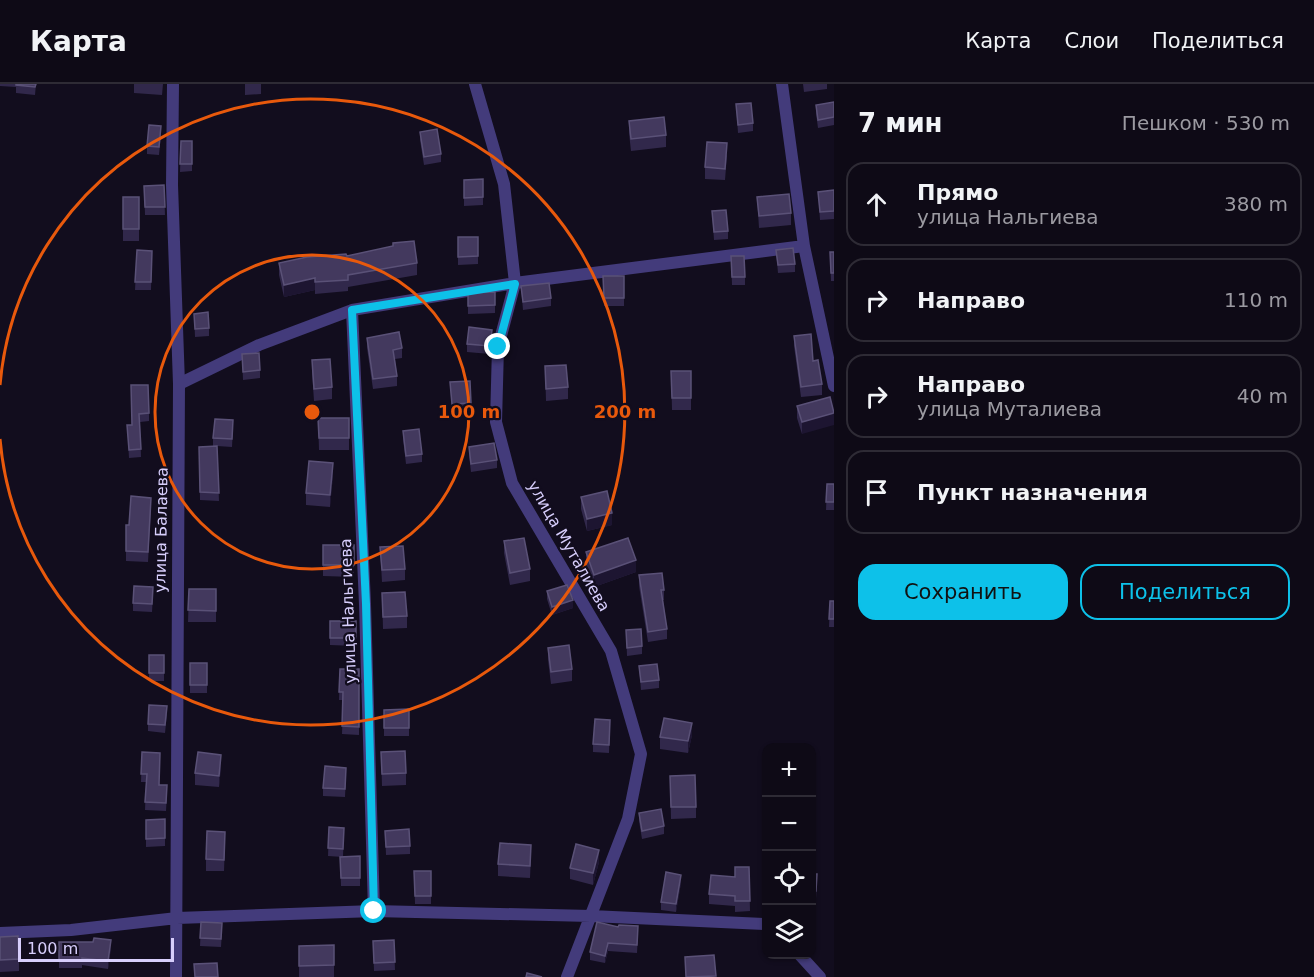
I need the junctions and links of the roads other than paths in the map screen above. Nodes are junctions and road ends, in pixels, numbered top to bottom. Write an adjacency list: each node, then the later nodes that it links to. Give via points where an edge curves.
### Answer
1 (173, 84): 7 (street, улица Балаева, via 172,185)
2 (476, 84): 5 (street, улица Муталиева, via 504,183)
3 (782, 84): 4 (street)
4 (804, 246): 5 (street); 8 (street)
5 (515, 284): 6 (street); 10 (street, улица Муталиева, via 498,347 496,422 512,483 611,651 641,754 628,819)
6 (352, 310): 7 (street, via 259,345); 9 (street, улица Нальгиева, via 366,604)
7 (179, 384): 11 (street, улица Балаева)
8 (834, 386)
9 (374, 911): 10 (street); 11 (street)
10 (591, 916): 12 (street); 16 (street, улица Муталиева)
11 (177, 918): 13 (street, via 71,930); 15 (street, улица Балаева)
12 (762, 924)
13 (0, 933)
14 (804, 959): 17 (street)
15 (176, 977)
16 (567, 977)
17 (820, 977)

